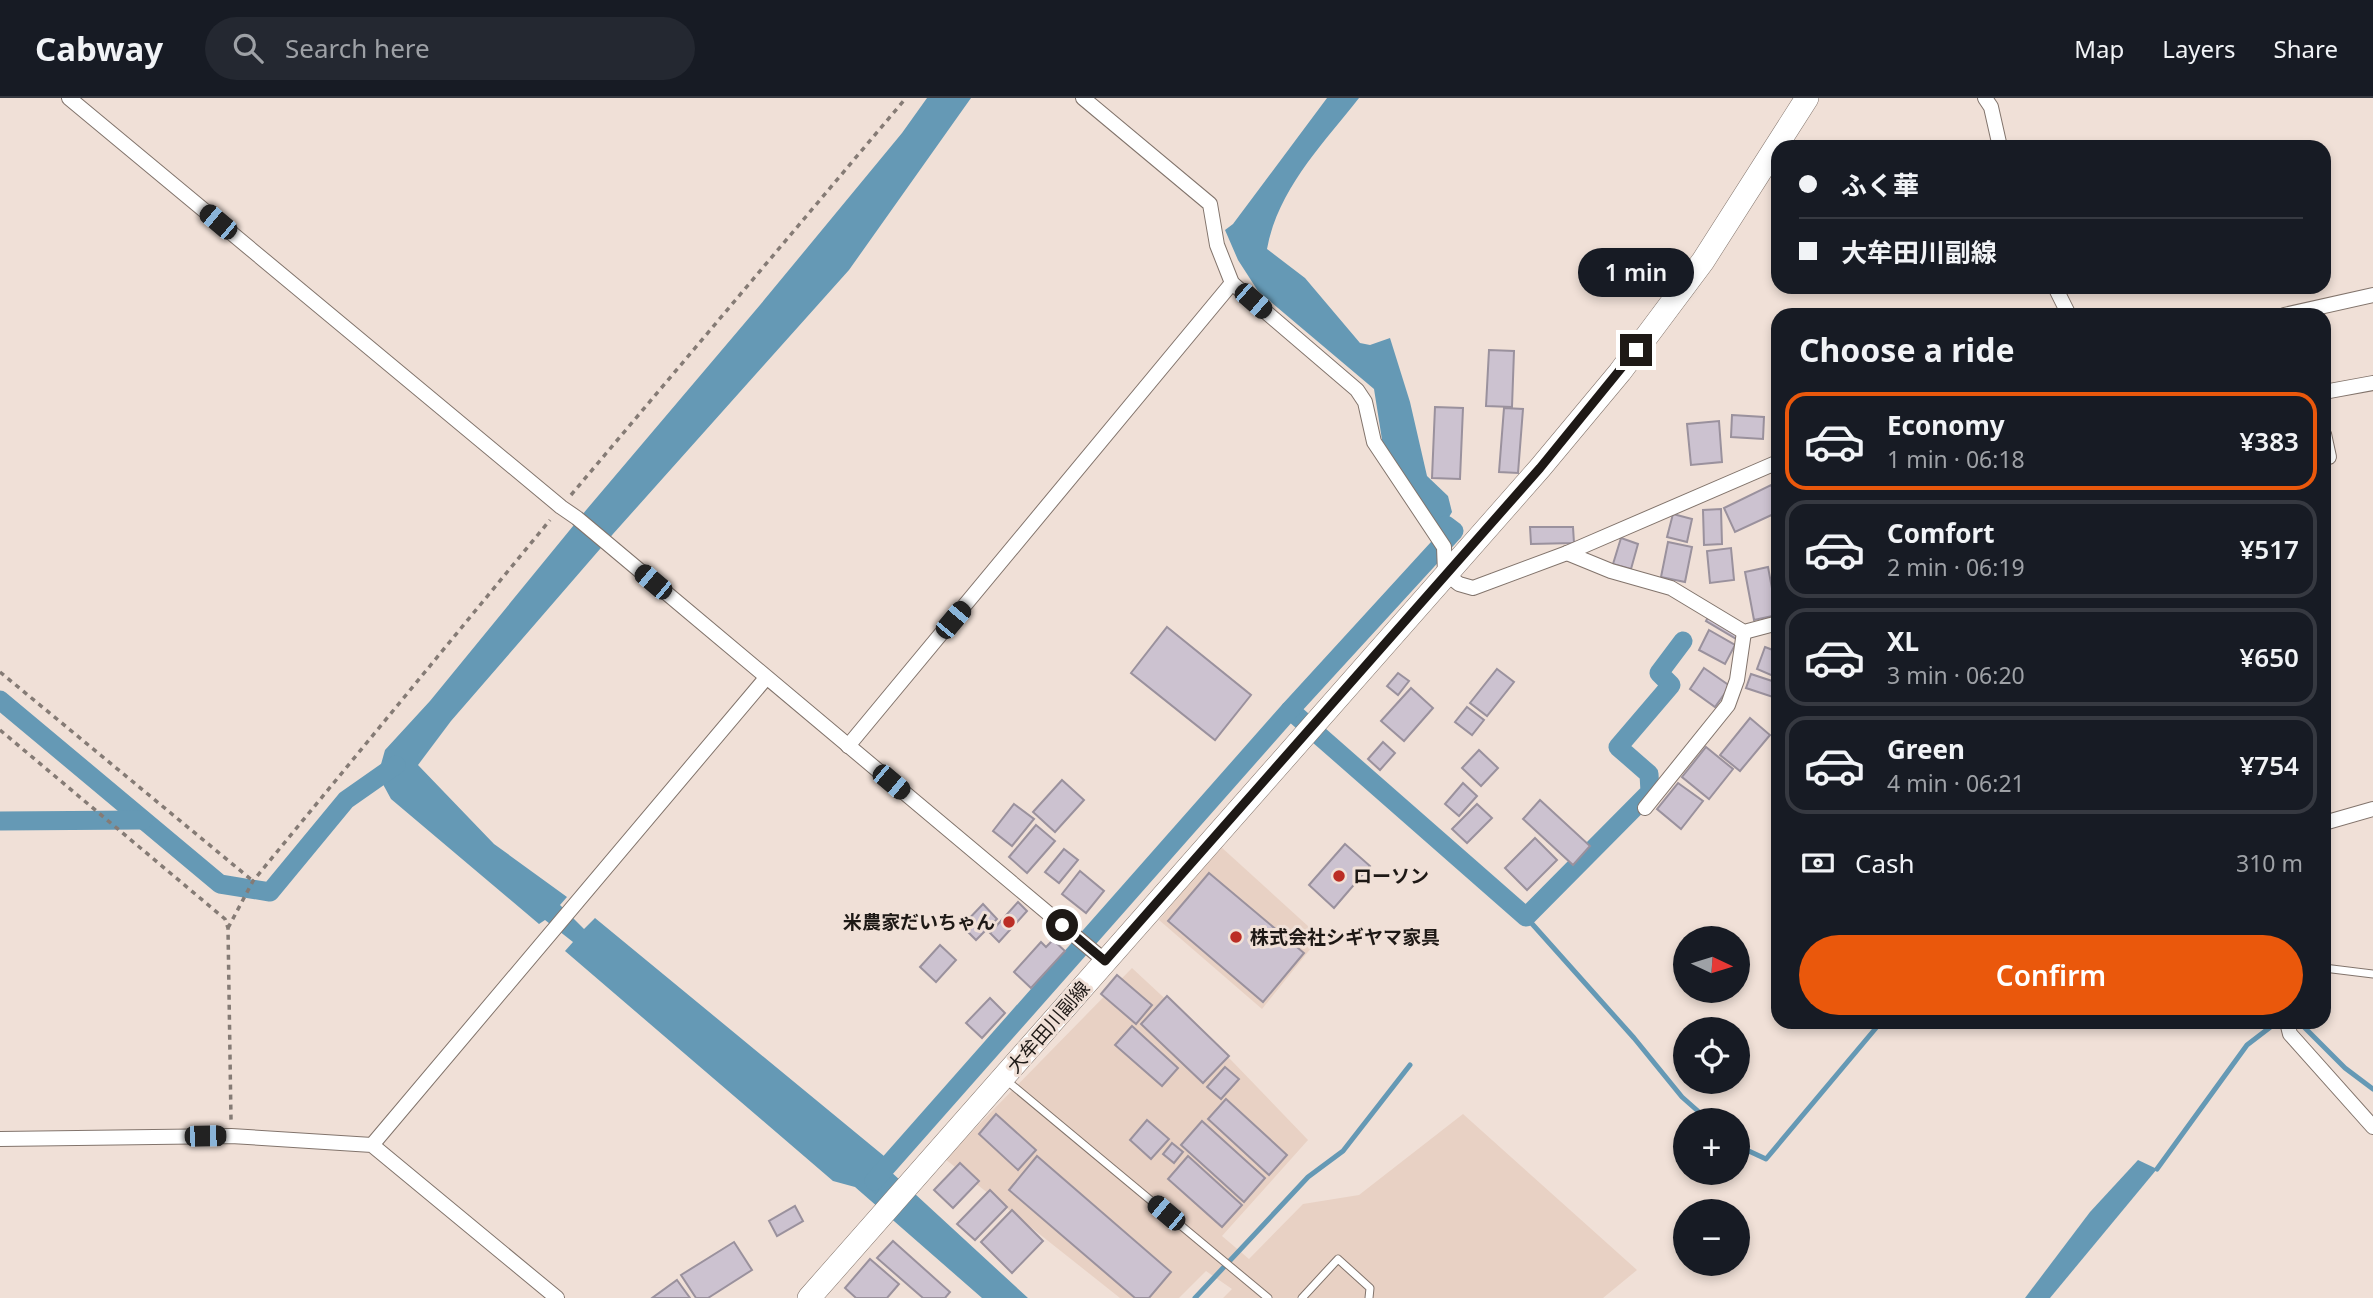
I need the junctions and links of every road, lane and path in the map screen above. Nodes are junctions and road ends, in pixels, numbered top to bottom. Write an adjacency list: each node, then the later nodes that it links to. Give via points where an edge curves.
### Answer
1 (69, 98): 15 (street)
2 (906, 98): 15 (path)
3 (1083, 98): 9 (street, via 1210,204 1217,245)
4 (1807, 98): 6 (main road, 大牟田川副線)
5 (1985, 98): 7 (street)
6 (1780, 140)
7 (1998, 140)
8 (1771, 154): 17 (main road, 大牟田川副線, via 1703,261 1628,361)
9 (1232, 283): 17 (street, via 1357,390 1374,442 1444,547); 23 (street)
10 (2373, 295): 11 (street)
11 (2315, 308)
12 (2373, 383): 13 (street)
13 (2331, 391)
14 (1771, 465): 16 (street)
15 (561, 507): 21 (street); 27 (path)
16 (1567, 553): 17 (street, via 1474,588); 19 (street, via 1671,588)
17 (1445, 573): 29 (main road, 大牟田川副線)
18 (1771, 625): 19 (street)
19 (1744, 632): 24 (street, via 1728,705)
20 (0, 672): 27 (path)
21 (766, 678): 23 (street); 37 (street)
22 (0, 730): 28 (path, via 226,919)
23 (848, 746): 29 (street)
24 (1645, 808)
25 (2373, 809): 26 (street)
26 (2331, 821)
27 (253, 881): 28 (path)
28 (228, 928): 35 (path)
29 (1105, 961): 33 (main road, 大牟田川副線)
30 (2331, 969): 31 (lane)
31 (2373, 974)
32 (2289, 1029): 34 (street)
33 (1003, 1077): 39 (main road, 大牟田川副線); 40 (lane)
34 (2373, 1127)
35 (231, 1136): 36 (street); 37 (street)
36 (0, 1139)
37 (372, 1145): 38 (street)
38 (557, 1298)
39 (809, 1298)
40 (1268, 1298)
41 (1302, 1298): 42 (lane, via 1338,1259 1370,1288)
42 (1369, 1298)

